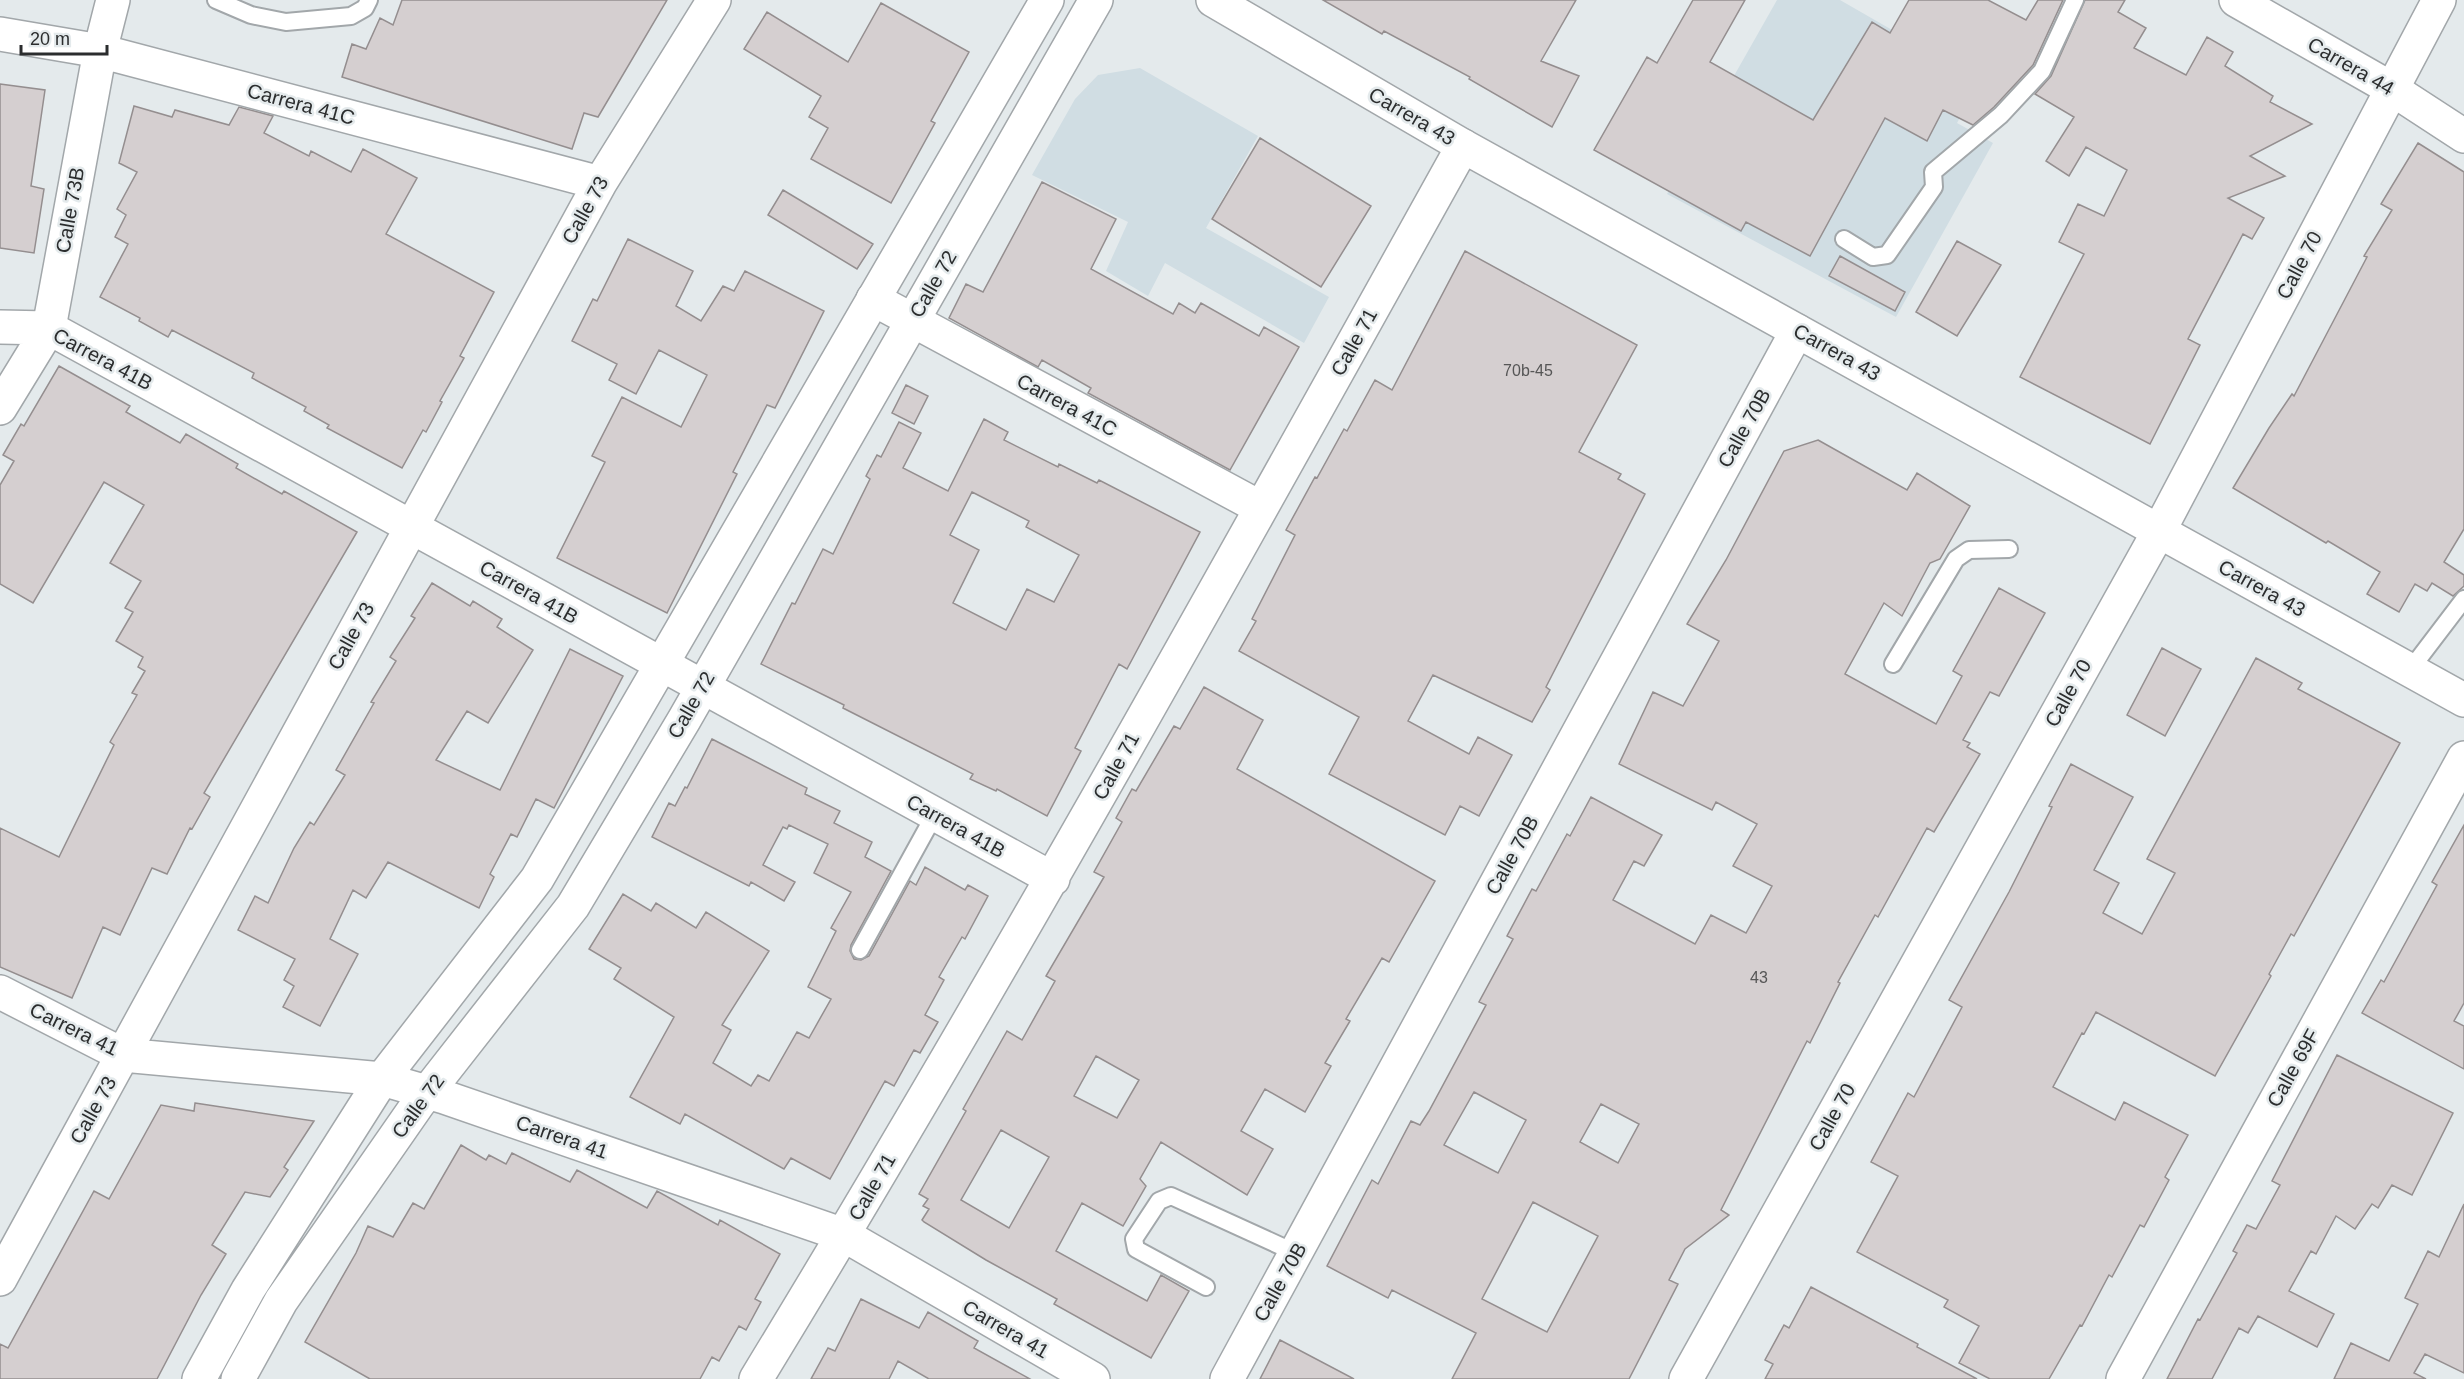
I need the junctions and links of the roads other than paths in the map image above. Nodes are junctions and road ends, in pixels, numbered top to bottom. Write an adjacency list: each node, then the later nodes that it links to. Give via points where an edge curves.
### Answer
1 (113, 0): 12 (street, Calle 73B)
2 (216, 0): 3 (lane, via 251,15 286,22 351,16 365,9)
3 (369, 0)
4 (714, 0): 16 (street, Calle 73)
5 (1047, 0): 18 (street)
6 (1096, 0): 19 (street, Calle 72)
7 (1213, 0): 15 (street, Carrera 43)
8 (2075, 0): 17 (lane, via 2042,71 2001,115 1933,172 1934,187 1887,255 1873,257)
9 (2236, 0): 13 (street, Carrera 44)
10 (2439, 0): 13 (street, Calle 70)
11 (0, 34): 12 (street, Carrera 41C)
12 (100, 51): 16 (street, Carrera 41C); 21 (street, Calle 73B)
13 (2392, 89): 14 (street, Carrera 44); 26 (street, Calle 70)
14 (2464, 136)
15 (1463, 146): 22 (street, Carrera 43); 24 (street, Calle 71)
16 (600, 183): 25 (street, Calle 73)
17 (1844, 239)
18 (873, 299): 19 (street, Carrera 41C); 29 (street)
19 (911, 322): 24 (street, Carrera 41C); 32 (street, Calle 72)
20 (0, 327): 21 (street, Carrera 41B)
21 (48, 328): 23 (street, Calle 73B); 25 (street, Carrera 41B)
22 (1797, 331): 26 (street, Carrera 43); 43 (street, Calle 70B)
23 (0, 408)
24 (1261, 508): 36 (street, Calle 71)
25 (411, 527): 29 (street, Carrera 41B); 39 (street, Calle 73)
26 (2159, 531): 31 (street, Carrera 43); 51 (street, Calle 70)
27 (2008, 549): 30 (lane, via 1969,550 1956,559)
28 (2464, 599): 31 (lane)
29 (662, 664): 32 (street, Carrera 41B); 40 (street, via 537,879)
30 (1893, 664)
31 (2410, 670): 33 (street, Carrera 43)
32 (702, 686): 35 (street, Carrera 41B); 41 (street, Calle 72, via 573,906)
33 (2464, 700)
34 (2464, 758): 52 (street, Calle 69F)
35 (935, 814): 36 (street, Carrera 41B); 37 (lane)
36 (1053, 879): 42 (street, Calle 71)
37 (860, 950)
38 (0, 993): 39 (street, Carrera 41)
39 (123, 1054): 40 (street, Carrera 41); 44 (street, Calle 73)
40 (382, 1079): 41 (street, Carrera 41); 46 (street, via 248,1290)
41 (428, 1092): 42 (street, Carrera 41); 47 (street, Calle 72, via 281,1301)
42 (844, 1235): 48 (street, Calle 71); 49 (street, Carrera 41)
43 (1296, 1253): 45 (lane, via 1171,1196 1159,1201 1134,1239 1136,1249); 50 (street, Calle 70B)
44 (0, 1279)
45 (1206, 1287)
46 (199, 1379)
47 (238, 1379)
48 (756, 1379)
49 (1093, 1379)
50 (1227, 1379)
51 (1686, 1379)
52 (2123, 1379)

